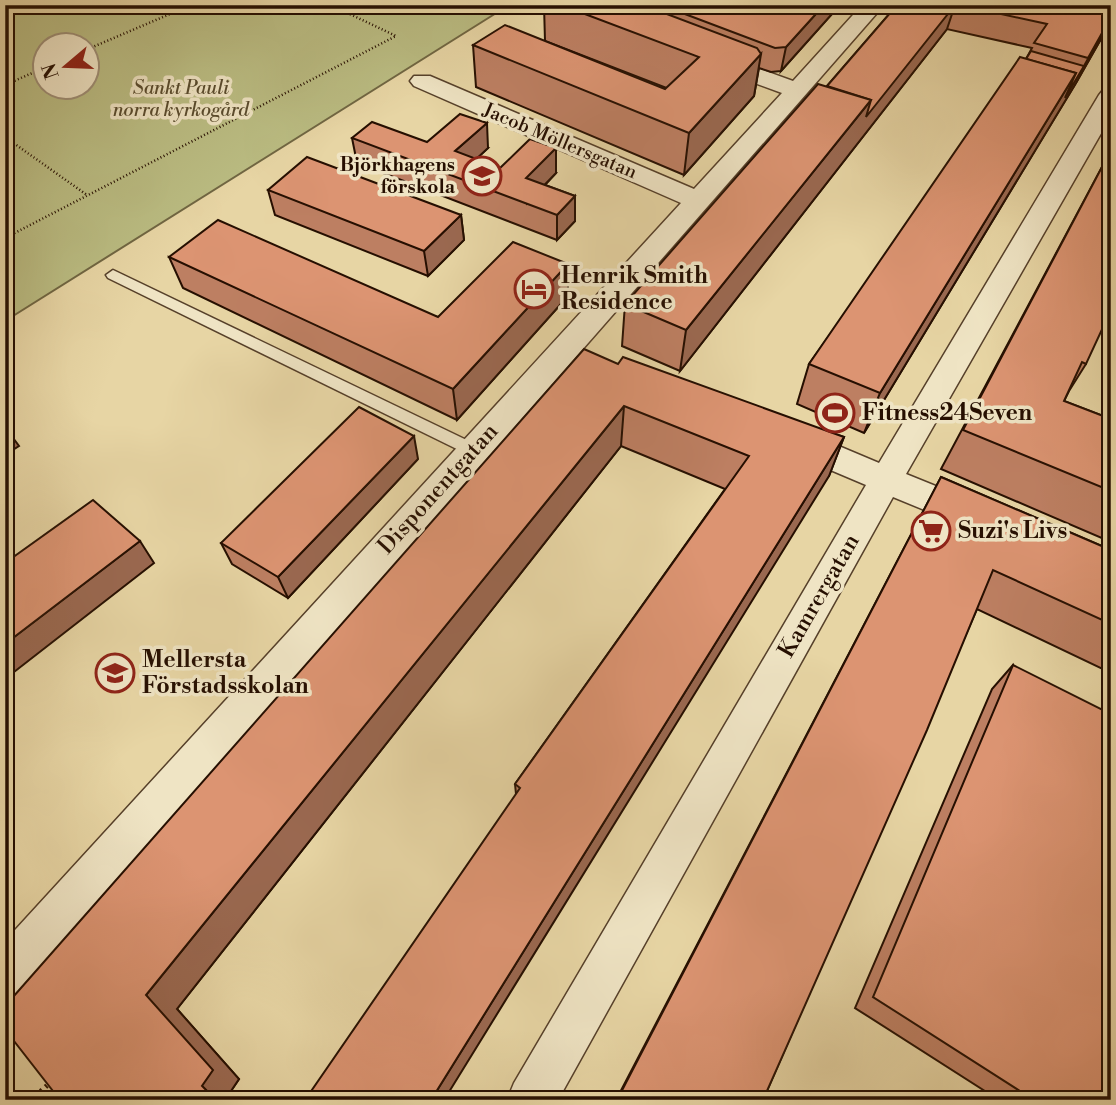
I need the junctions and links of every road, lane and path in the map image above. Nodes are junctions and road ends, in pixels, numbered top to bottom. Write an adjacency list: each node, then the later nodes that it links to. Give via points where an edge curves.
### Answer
1 (191, 5): 6 (path)
2 (331, 5): 14 (path, via 396,36)
3 (874, 5): 11 (street, Disponentgatan)
4 (994, 5): 5 (street)
5 (1111, 29)
6 (102, 44)
7 (694, 53): 11 (street)
8 (32, 73): 10 (path)
9 (422, 81): 15 (street, Jacob Möllersgatan)
10 (5, 85)
11 (799, 91): 15 (street, Disponentgatan)
12 (1111, 95): 20 (street, Kamrergatan)
13 (5, 136): 14 (path)
14 (87, 195): 16 (path)
15 (698, 201): 19 (street, Disponentgatan, via 578,354)
16 (5, 238)
17 (113, 275): 19 (lane)
18 (758, 426): 20 (street)
19 (473, 450): 22 (street, Disponentgatan)
20 (887, 478): 21 (street); 25 (street, Kamrergatan)
21 (999, 527)
22 (5, 975)
23 (60, 1074): 24 (path)
24 (32, 1100)
25 (531, 1100)

